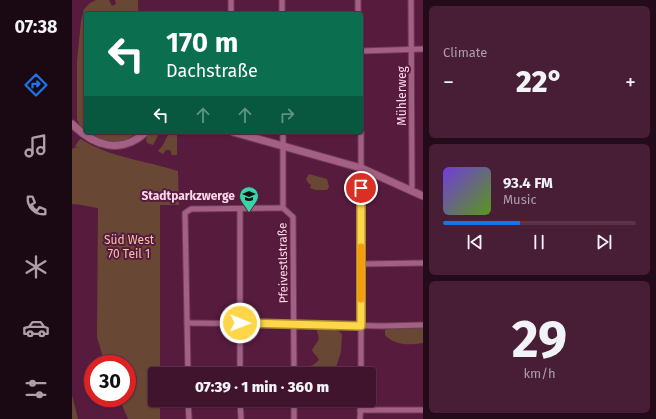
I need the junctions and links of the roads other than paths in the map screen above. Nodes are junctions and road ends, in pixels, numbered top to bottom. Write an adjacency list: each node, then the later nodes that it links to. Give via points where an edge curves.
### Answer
1 (231, 0): 5 (street)
2 (282, 0): 6 (street)
3 (358, 0): 7 (street)
4 (411, 0): 8 (street, Mühlerweg)
5 (231, 12)
6 (282, 12)
7 (358, 12)
8 (411, 49): 9 (street); 10 (street); 18 (street, Mühlerweg)
9 (423, 49)
10 (363, 50)
11 (72, 124): 12 (street, via 94,141 110,146 132,142)
12 (143, 134)
13 (240, 134): 16 (street)
14 (283, 134): 16 (street, Pfeivestlstraße)
15 (361, 134): 17 (street)
16 (283, 147): 17 (street); 20 (street, Pfeivestlstraße)
17 (362, 168): 18 (street); 23 (street)
18 (410, 191): 19 (street)
19 (423, 196)
20 (283, 208): 21 (street); 26 (street, Pfeivestlstraße, via 293,217)
21 (240, 209): 24 (street, via 191,209 185,213); 25 (street)
22 (423, 263): 23 (street)
23 (361, 264): 28 (street)
24 (187, 323): 25 (street); 29 (street)
25 (240, 323): 26 (street); 30 (street)
26 (294, 324): 28 (street); 31 (street, Pfeivestlstraße)
27 (423, 325): 28 (street)
28 (361, 326): 32 (street)
29 (188, 367)
30 (240, 367)
31 (294, 367)
32 (361, 367)
33 (188, 407): 38 (street)
34 (240, 407): 39 (street)
35 (294, 407): 40 (street)
36 (360, 410): 37 (street); 41 (street)
37 (423, 410)
38 (189, 419)
39 (241, 419)
40 (294, 419)
41 (360, 419)

